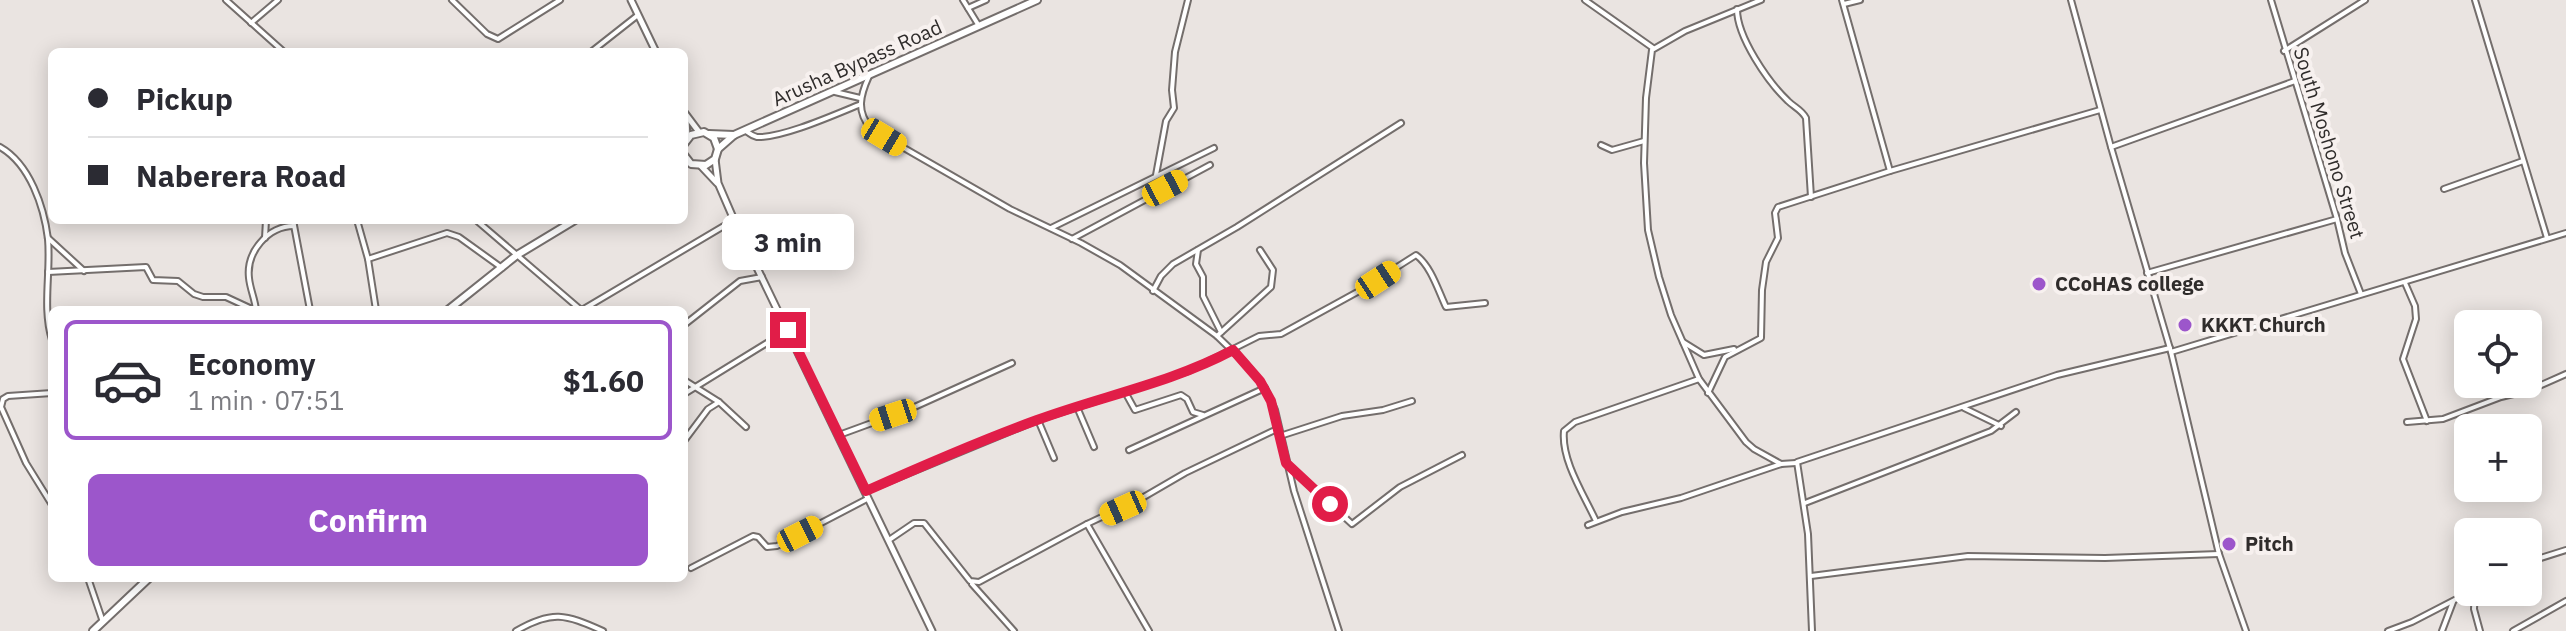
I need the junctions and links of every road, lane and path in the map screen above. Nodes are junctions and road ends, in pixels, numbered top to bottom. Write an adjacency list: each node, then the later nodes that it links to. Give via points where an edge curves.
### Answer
1 (226, 0): 21 (street)
2 (278, 0): 21 (street)
3 (452, 0): 4 (street, via 498,39)
4 (560, 0)
5 (631, 0): 20 (street)
6 (963, 0): 18 (street)
7 (986, 0): 18 (street)
8 (1037, 0): 22 (main road, Arusha Bypass Road)
9 (1188, 0): 52 (street, via 1175,52 1174,108 1166,121)
10 (1585, 0): 26 (street)
11 (1761, 0): 19 (street)
12 (1860, 0): 17 (street)
13 (2071, 0): 32 (street)
14 (2271, 0): 27 (street, South Moshono Street)
15 (2365, 0): 27 (street)
16 (2475, 0): 47 (street)
17 (1843, 2): 51 (street)
18 (968, 8): 22 (street)
19 (1737, 9): 26 (street); 55 (street, via 1738,24 1760,65 1806,118)
20 (638, 15): 24 (street); 25 (street)
21 (251, 23): 23 (street)
22 (979, 26): 28 (main road, Arusha Bypass Road)
23 (279, 48)
24 (596, 48)
25 (654, 48)
26 (1653, 48): 40 (street)
27 (2284, 51): 29 (street, South Moshono Street)
28 (869, 76): 30 (main road, Arusha Bypass Road); 31 (street)
29 (2295, 81): 43 (street); 56 (street, South Moshono Street)
30 (834, 91): 31 (street); 35 (main road, Arusha Bypass Road)
31 (860, 101): 35 (street, via 798,128 756,137); 64 (street, via 864,119 875,132)
32 (2100, 110): 43 (street); 51 (street)
33 (688, 118): 36 (street)
34 (1401, 123): 70 (street)
35 (746, 131): 38 (main road, Arusha Bypass Road)
36 (699, 132): 37 (main road, Arusha Bypass Road); 39 (main road)
37 (709, 134): 38 (main road, Arusha Bypass Road); 45 (main road)
38 (734, 135): 45 (main road, Arusha Bypass Road)
39 (688, 140)
40 (1644, 141): 41 (street, via 1612,150); 94 (street, via 1648,230 1662,290)
41 (1601, 145)
42 (0, 147): 66 (street, via 33,186)
43 (2111, 147): 77 (street)
44 (1214, 148): 52 (street)
45 (718, 149): 46 (main road)
46 (715, 159): 50 (main road); 53 (street)
47 (2523, 161): 54 (street); 68 (street)
48 (688, 164): 50 (main road)
49 (1210, 165): 69 (street)
50 (701, 166): 53 (street)
51 (1890, 171): 55 (street)
52 (1156, 175): 64 (street)
53 (718, 183): 57 (street)
54 (2444, 189)
55 (1811, 197): 95 (street, via 1775,211 1779,232 1766,262 1763,334)
56 (2337, 219): 77 (street); 81 (street, South Moshono Street)
57 (734, 220): 78 (street); 90 (street)
58 (266, 224): 67 (street)
59 (290, 224): 67 (street)
60 (293, 224): 86 (street)
61 (358, 224): 73 (street)
62 (481, 224): 72 (street)
63 (568, 224): 72 (main road)
64 (1051, 228): 69 (street)
65 (2566, 233): 68 (street)
66 (48, 238): 75 (street); 76 (street)
67 (265, 238): 85 (street, via 249,266)
68 (2547, 238): 79 (street)
69 (1072, 239): 80 (street, via 1120,265)
70 (1198, 249): 80 (street, via 1173,264); 93 (street, via 1203,296)
71 (1260, 250): 93 (street, via 1273,270 1273,283)
72 (517, 255): 74 (main road); 89 (street)
73 (368, 259): 74 (street, via 447,233); 87 (street)
74 (502, 268): 88 (main road)
75 (84, 271): 76 (street); 84 (street, via 146,267 153,280 178,281 194,294 226,297)
76 (48, 272): 83 (street)
77 (2147, 273): 97 (street)
78 (762, 277): 91 (street, via 740,281); 92 (street)
79 (2405, 283): 81 (street); 115 (street, via 2416,319 2403,359)
80 (1153, 291): 93 (street)
81 (2361, 294): 97 (street)
82 (1485, 303): 96 (street, via 1446,307 1416,255 1281,334 1264,335)
83 (48, 306)
84 (246, 306)
85 (254, 306)
86 (309, 306)
87 (375, 306)
88 (453, 306)
89 (577, 306)
90 (589, 306)
91 (688, 322)
92 (788, 330): 102 (street); 120 (street)
93 (1219, 334): 96 (street)
94 (1682, 341): 95 (street, via 1708,356); 100 (street)
95 (1740, 347): 107 (street, via 1725,357)
96 (1233, 350): 103 (street); 105 (street)
97 (2170, 350): 111 (street, via 2057,375); 138 (street)
98 (1012, 363): 120 (street)
99 (2566, 374): 115 (street)
100 (1699, 379): 107 (street); 133 (street, via 1575,422 1564,431 1567,457)
101 (688, 383): 102 (street)
102 (696, 388): 104 (street); 109 (street)
103 (1265, 388): 113 (street); 119 (street)
104 (688, 392)
105 (1125, 392): 110 (street); 113 (street, via 1135,410 1181,395 1193,412)
106 (48, 393): 131 (street, via 11,395 1,407)
107 (1708, 393): 129 (street, via 1746,442)
108 (1412, 401): 122 (street)
109 (719, 402): 118 (street); 121 (street)
110 (1077, 407): 114 (street); 123 (street)
111 (1963, 408): 117 (street); 128 (street)
112 (2016, 412): 117 (street)
113 (1205, 415): 124 (street)
114 (1038, 420): 126 (street); 130 (street)
115 (2427, 421): 116 (street)
116 (2407, 422)
117 (2001, 426): 132 (street)
118 (746, 427)
119 (1277, 429): 122 (street); 134 (street)
120 (839, 435): 130 (street)
121 (688, 436)
122 (1280, 436): 127 (street)
123 (1094, 447)
124 (1129, 450)
125 (1462, 455): 127 (street, via 1400,487 1352,524)
126 (1054, 458)
127 (1286, 463): 155 (street)
128 (1796, 463): 129 (street); 132 (street)
129 (1781, 464): 133 (street)
130 (868, 494): 136 (street); 140 (street, via 777,546 767,547 753,536)
131 (48, 499)
132 (1805, 503): 141 (street)
133 (1596, 521): 135 (street)
134 (1087, 524): 144 (street); 154 (street)
135 (1588, 525)
136 (889, 540): 144 (street, via 914,523 924,523); 152 (street)
137 (2566, 550): 139 (street)
138 (2219, 554): 141 (street, via 1968,556); 157 (street)
139 (2542, 558)
140 (691, 568)
141 (1811, 576): 156 (street)
142 (89, 582): 148 (street)
143 (145, 582): 148 (main road)
144 (971, 582): 153 (street)
145 (2454, 600): 158 (street); 159 (street)
146 (2566, 601): 161 (street)
147 (2474, 606): 160 (street)
148 (103, 622): 149 (main road)
149 (96, 630)
150 (516, 631): 151 (street, via 549,615)
151 (603, 631)
152 (932, 631)
153 (1014, 631)
154 (1148, 631)
155 (1339, 631)
156 (1812, 631)
157 (2246, 631)
158 (2388, 631)
159 (2442, 631)
160 (2480, 631)
161 (2513, 631)

